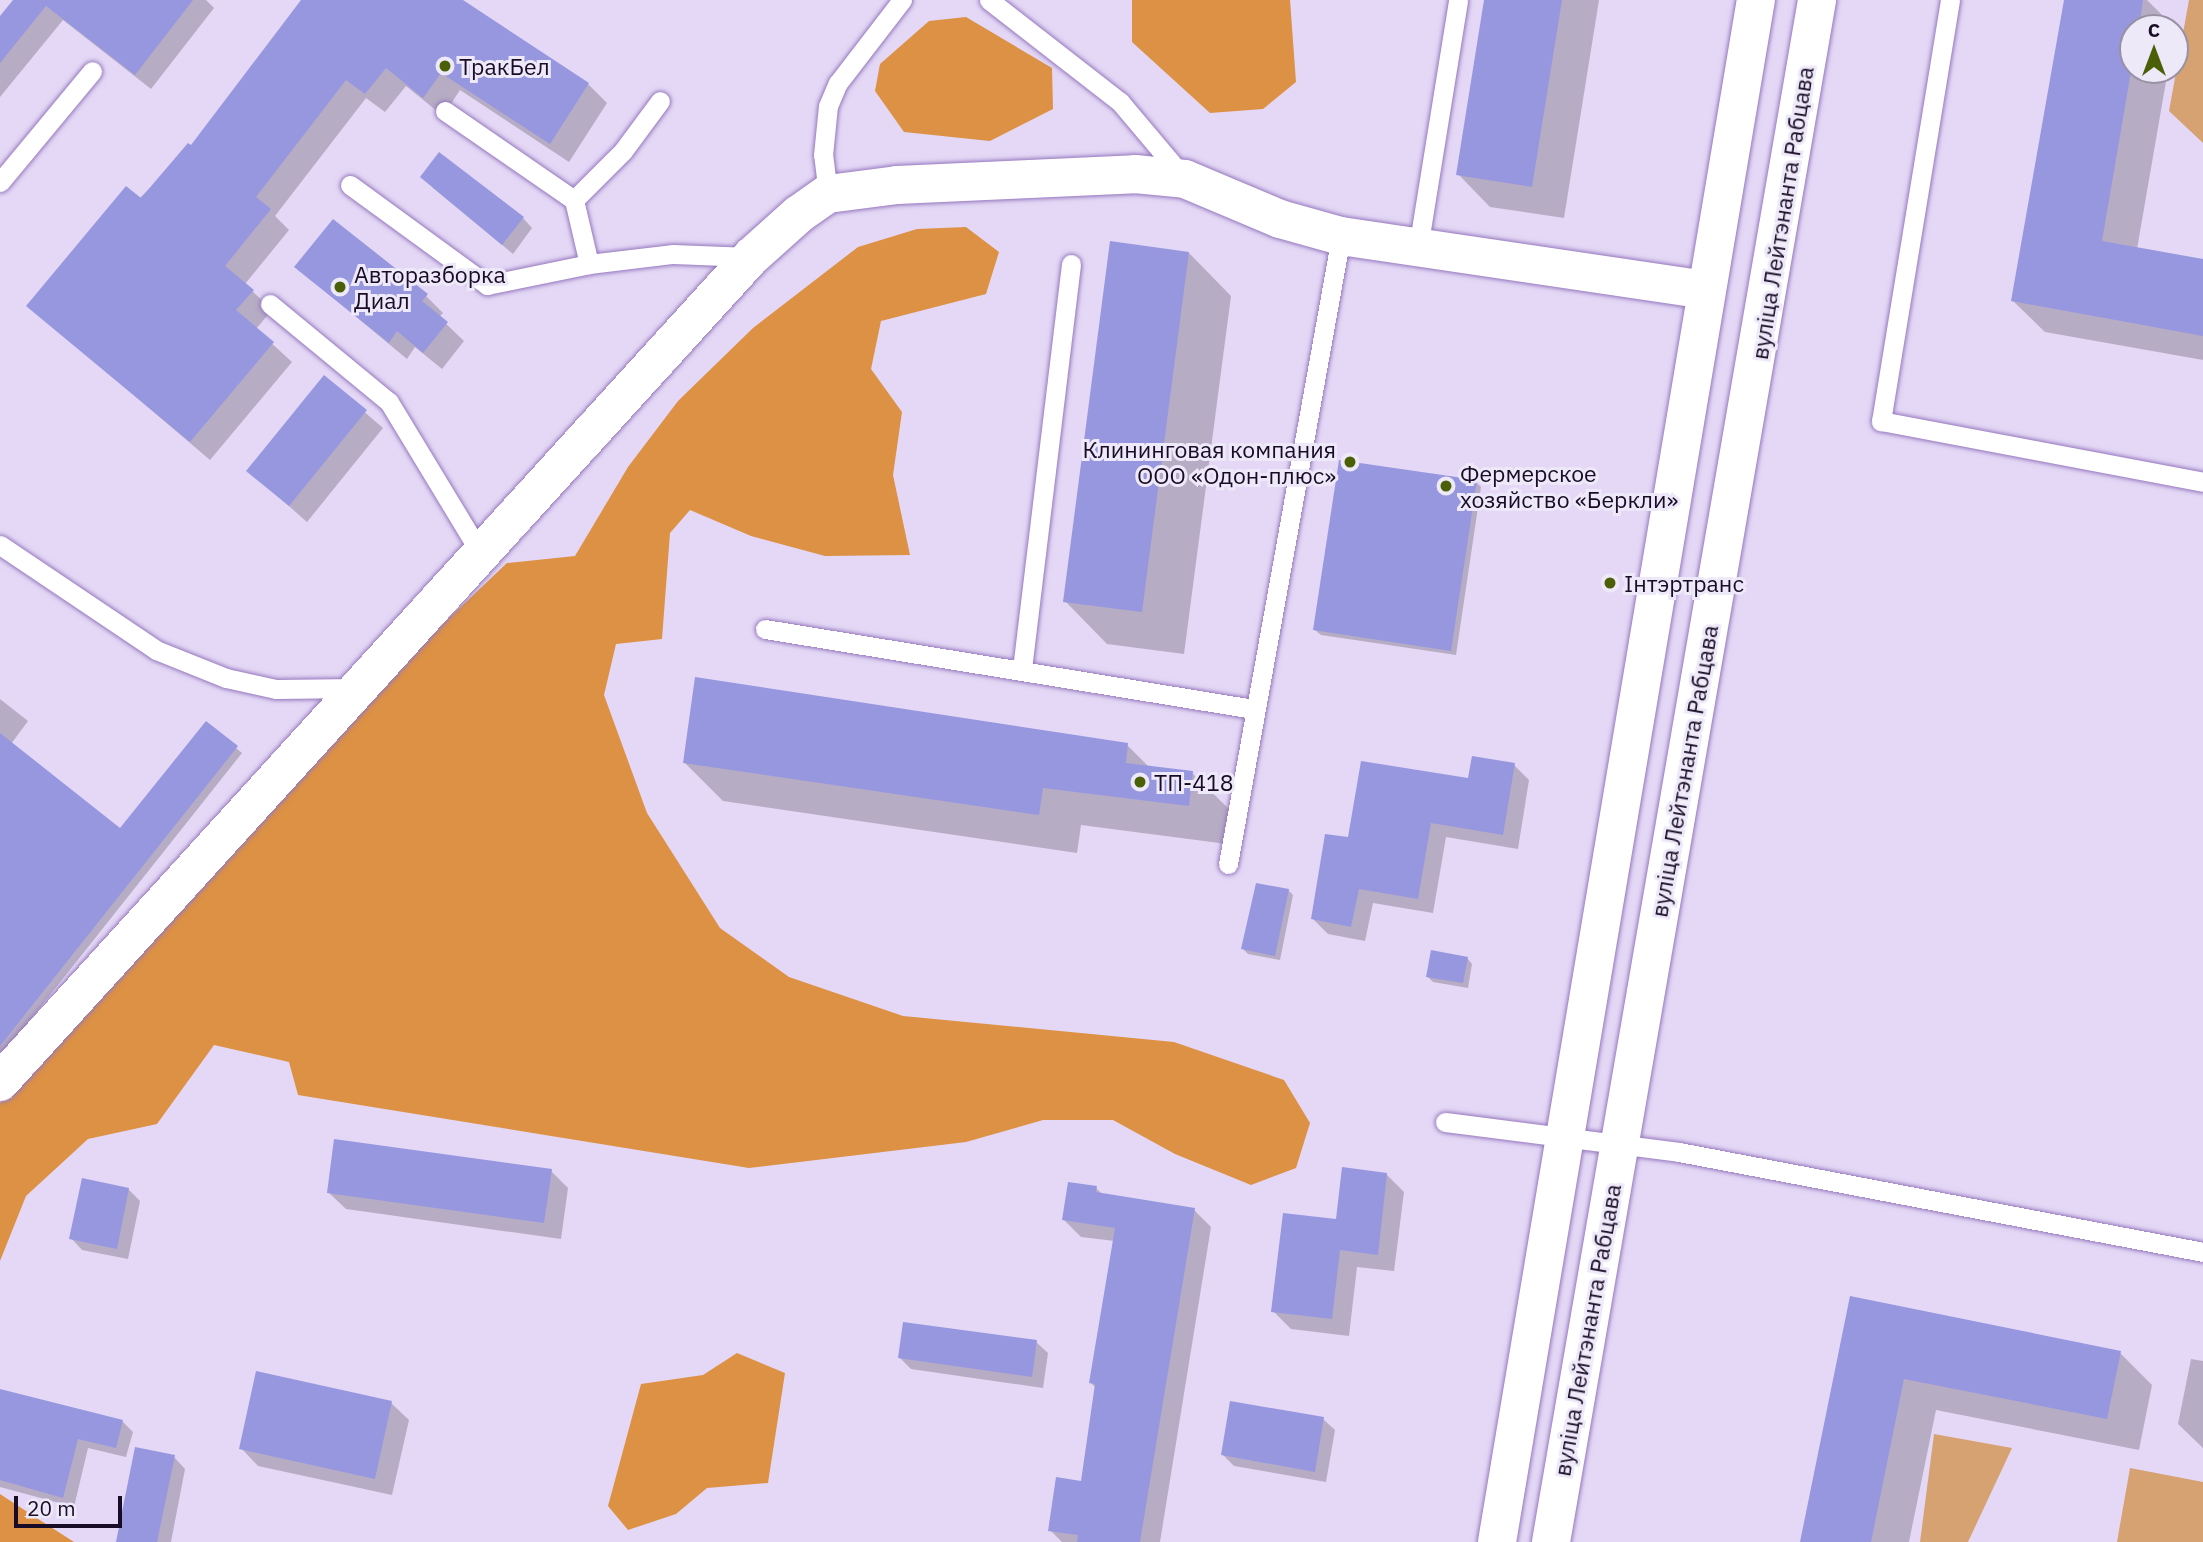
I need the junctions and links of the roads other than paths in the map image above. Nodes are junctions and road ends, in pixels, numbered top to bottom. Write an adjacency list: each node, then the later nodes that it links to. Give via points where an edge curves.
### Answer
1 (902, 0): 13 (lane, via 838,83 828,106 823,155)
2 (989, 0): 10 (lane, via 1120,102)
3 (1458, 0): 16 (lane)
4 (1756, 0): 20 (main road)
5 (1817, 0): 33 (main road, вуліца Лейтэнанта Рабцава, via 1784,214)
6 (1950, 0): 22 (lane, via 1881,421)
7 (92, 71): 11 (lane)
8 (660, 102): 14 (lane, via 623,151)
9 (445, 111): 14 (lane)
10 (1185, 179): 13 (main road, via 1135,174 897,185); 15 (main road, via 1280,219)
11 (0, 181)
12 (350, 185): 18 (lane, via 487,285)
13 (828, 194): 17 (main road)
14 (574, 200): 18 (lane)
15 (1341, 236): 16 (main road); 28 (lane)
16 (1418, 248): 20 (main road)
17 (751, 257): 18 (lane, via 673,254); 24 (main road)
18 (589, 264)
19 (1072, 264): 26 (lane)
20 (1706, 290): 32 (main road)
21 (270, 303): 24 (lane, via 389,402)
22 (2203, 482)
23 (0, 545): 27 (lane, via 167,655 226,678 276,689)
24 (481, 554): 27 (main road)
25 (765, 629): 26 (lane)
26 (1022, 669): 28 (lane)
27 (359, 688): 30 (main road)
28 (1256, 709): 29 (lane)
29 (1228, 864)
30 (0, 1082)
31 (1445, 1122): 32 (lane)
32 (1567, 1134): 33 (lane); 35 (main road)
33 (1619, 1143): 34 (lane); 36 (main road, вуліца Лейтэнанта Рабцава)
34 (2203, 1252)
35 (1497, 1542)
36 (1551, 1542)

